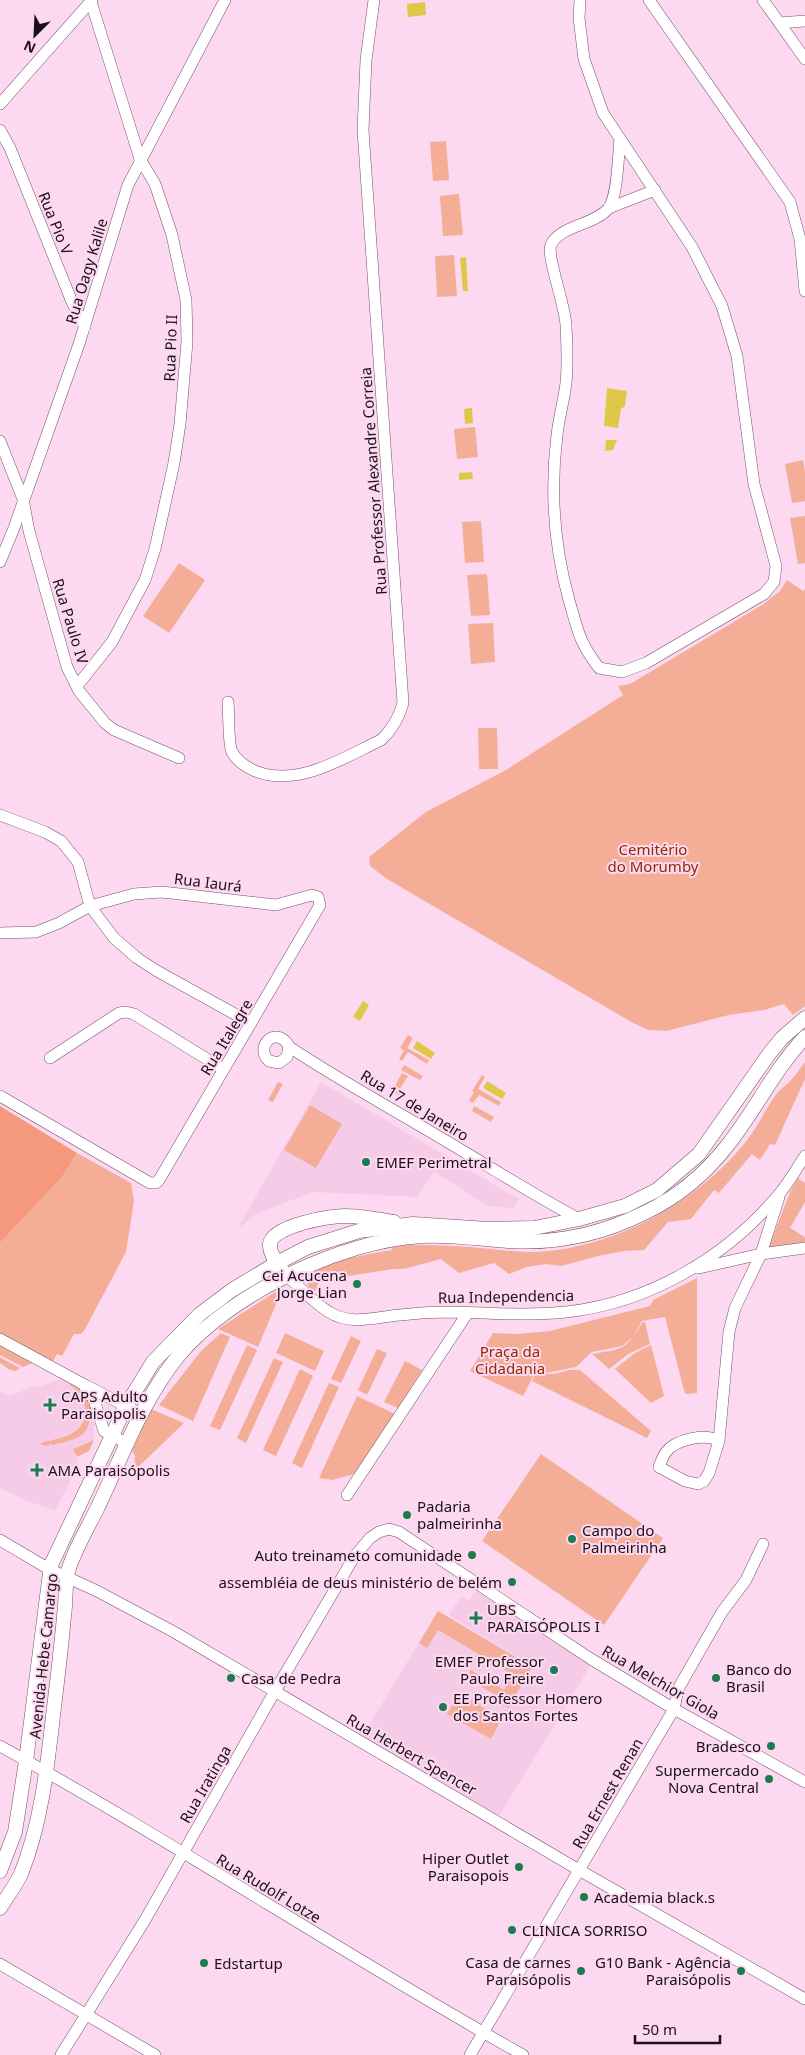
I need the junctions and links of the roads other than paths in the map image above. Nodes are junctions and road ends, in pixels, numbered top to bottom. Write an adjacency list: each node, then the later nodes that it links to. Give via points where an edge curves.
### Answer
1 (225, 0): 13 (street, Rua Oagy Kalile)
2 (374, 0): 22 (street, Rua Professor Alexandre Correia, via 362,130 403,703 397,721 381,740 307,773 279,776 247,767 232,750)
3 (580, 0): 12 (street, via 584,59 603,113)
4 (649, 0): 16 (street, via 790,202 800,240)
5 (763, 0): 8 (street)
6 (92, 1): 10 (street); 13 (street, Rua Pio II)
7 (805, 21): 8 (street)
8 (780, 23): 9 (street)
9 (805, 59)
10 (0, 104)
11 (0, 130): 17 (street, Rua Pio V)
12 (620, 139): 14 (street); 15 (street, via 614,194)
13 (140, 159): 17 (street, Rua Oagy Kalile, via 128,185); 21 (street, Rua Pio II, via 164,208 186,300 187,342 180,424 165,506 145,580 112,642)
14 (655, 190): 15 (street); 15 (street, via 692,247 722,306 737,356 754,484 776,566 774,582 764,594 646,663 622,672 599,668 585,650 576,630 556,540 552,486 568,351 566,320 550,246 556,236 600,216)
15 (609, 208)
16 (805, 291)
17 (85, 327): 19 (street, Rua Oagy Kalile)
18 (0, 441): 19 (street, Rua Paulo IV)
19 (23, 499): 20 (street, Rua Oagy Kalile); 21 (street, Rua Paulo IV, via 28,531 60,643)
20 (0, 562)
21 (77, 686): 23 (street, Rua Paulo IV, via 97,714 114,730)
22 (228, 702)
23 (179, 758)
24 (0, 815): 26 (street, via 61,841 78,862)
25 (320, 900): 26 (street, Rua Iaurá, via 312,895 283,904 266,904 148,892); 29 (street, Rua Italegre, via 313,920)
26 (90, 906): 27 (street, Rua Iaurá, via 36,932); 29 (street, via 114,938 144,963)
27 (0, 933)
28 (805, 1018): 37 (main road, Avenida Hebe Camargo, via 769,1054 699,1154 657,1190 625,1206)
29 (252, 1024): 33 (street, Rua Italegre)
30 (805, 1037): 43 (main road, Avenida Hebe Camargo, via 780,1067 730,1143 702,1174 661,1204 617,1226 546,1242 447,1236 386,1240 321,1260)
31 (289, 1046): 37 (street, Rua 17 de Janeiro)
32 (50, 1058): 33 (street, via 119,1013 126,1012)
33 (223, 1070): 34 (street, Rua Italegre, via 156,1183 150,1183)
34 (0, 1096)
35 (805, 1156): 36 (street, Rua Independencia)
36 (780, 1193): 40 (street); 42 (street, Rua Independencia, via 752,1222)
37 (579, 1219): 38 (main road, Avenida Hebe Camargo, via 524,1228)
38 (413, 1224): 41 (main road, Avenida Hebe Camargo, via 345,1235 308,1247); 41 (main road, via 348,1216 329,1216 306,1222 271,1240 271,1250)
39 (805, 1248): 40 (street)
40 (761, 1254): 42 (street); 50 (street, via 735,1308 729,1332)
41 (277, 1263): 43 (main road); 47 (main road, Avenida Hebe Camargo, via 200,1314 153,1362)
42 (692, 1269): 44 (street, Rua Independencia, via 642,1294 596,1307 566,1312)
43 (286, 1275): 44 (street, Rua Independencia, via 328,1311 349,1319 432,1312); 48 (main road, Avenida Hebe Camargo, via 210,1323 170,1367)
44 (467, 1314): 52 (street)
45 (0, 1339): 46 (street)
46 (84, 1384): 47 (street); 49 (street, via 94,1400 104,1431)
47 (126, 1406): 48 (street); 49 (main road, Avenida Hebe Camargo)
48 (141, 1414): 51 (main road, Avenida Hebe Camargo)
49 (112, 1436): 51 (street); 56 (main road, Avenida Hebe Camargo)
50 (719, 1441): 50 (street, via 712,1467 701,1484 686,1481 659,1467 666,1452 681,1442 703,1438)
51 (128, 1444): 57 (main road, Avenida Hebe Camargo)
52 (347, 1495)
53 (379, 1532): 58 (street, Rua Iratinga, via 354,1557); 59 (street, Rua Melchior Giola, via 389,1529 399,1532 591,1659)
54 (0, 1540): 56 (street, Rua Herbert Spencer)
55 (763, 1544): 59 (street, Rua Ernest Renan, via 746,1580 722,1612 678,1689)
56 (49, 1568): 57 (street, Rua Herbert Spencer); 61 (main road, Avenida Hebe Camargo)
57 (67, 1576): 58 (street, Rua Herbert Spencer); 62 (main road, Avenida Hebe Camargo)
58 (275, 1691): 64 (street, Rua Iratinga); 65 (street, Rua Herbert Spencer)
59 (674, 1709): 63 (street, Rua Melchior Giola); 65 (street, Rua Ernest Renan)
60 (0, 1746): 61 (street, Rua Rudolf Lotze)
61 (26, 1761): 62 (street, Rua Rudolf Lotze); 66 (main road, Avenida Hebe Camargo, via 15,1832)
62 (47, 1773): 64 (street, Rua Rudolf Lotze); 67 (main road, Avenida Hebe Camargo, via 33,1837 20,1876)
63 (805, 1782)
64 (182, 1853): 70 (street, Rua Iratinga); 71 (street, Rua Rudolf Lotze)
65 (579, 1870): 69 (street, Rua Herbert Spencer); 71 (street, Rua Ernest Renan)
66 (0, 1871)
67 (0, 1908)
68 (0, 1964): 70 (street)
69 (805, 2000)
70 (86, 2016): 72 (street, Rua Iratinga); 73 (street)
71 (483, 2033): 74 (street, Rua Ernest Renan); 75 (street, Rua Rudolf Lotze)
72 (61, 2055)
73 (155, 2055)
74 (470, 2055)
75 (523, 2055)

